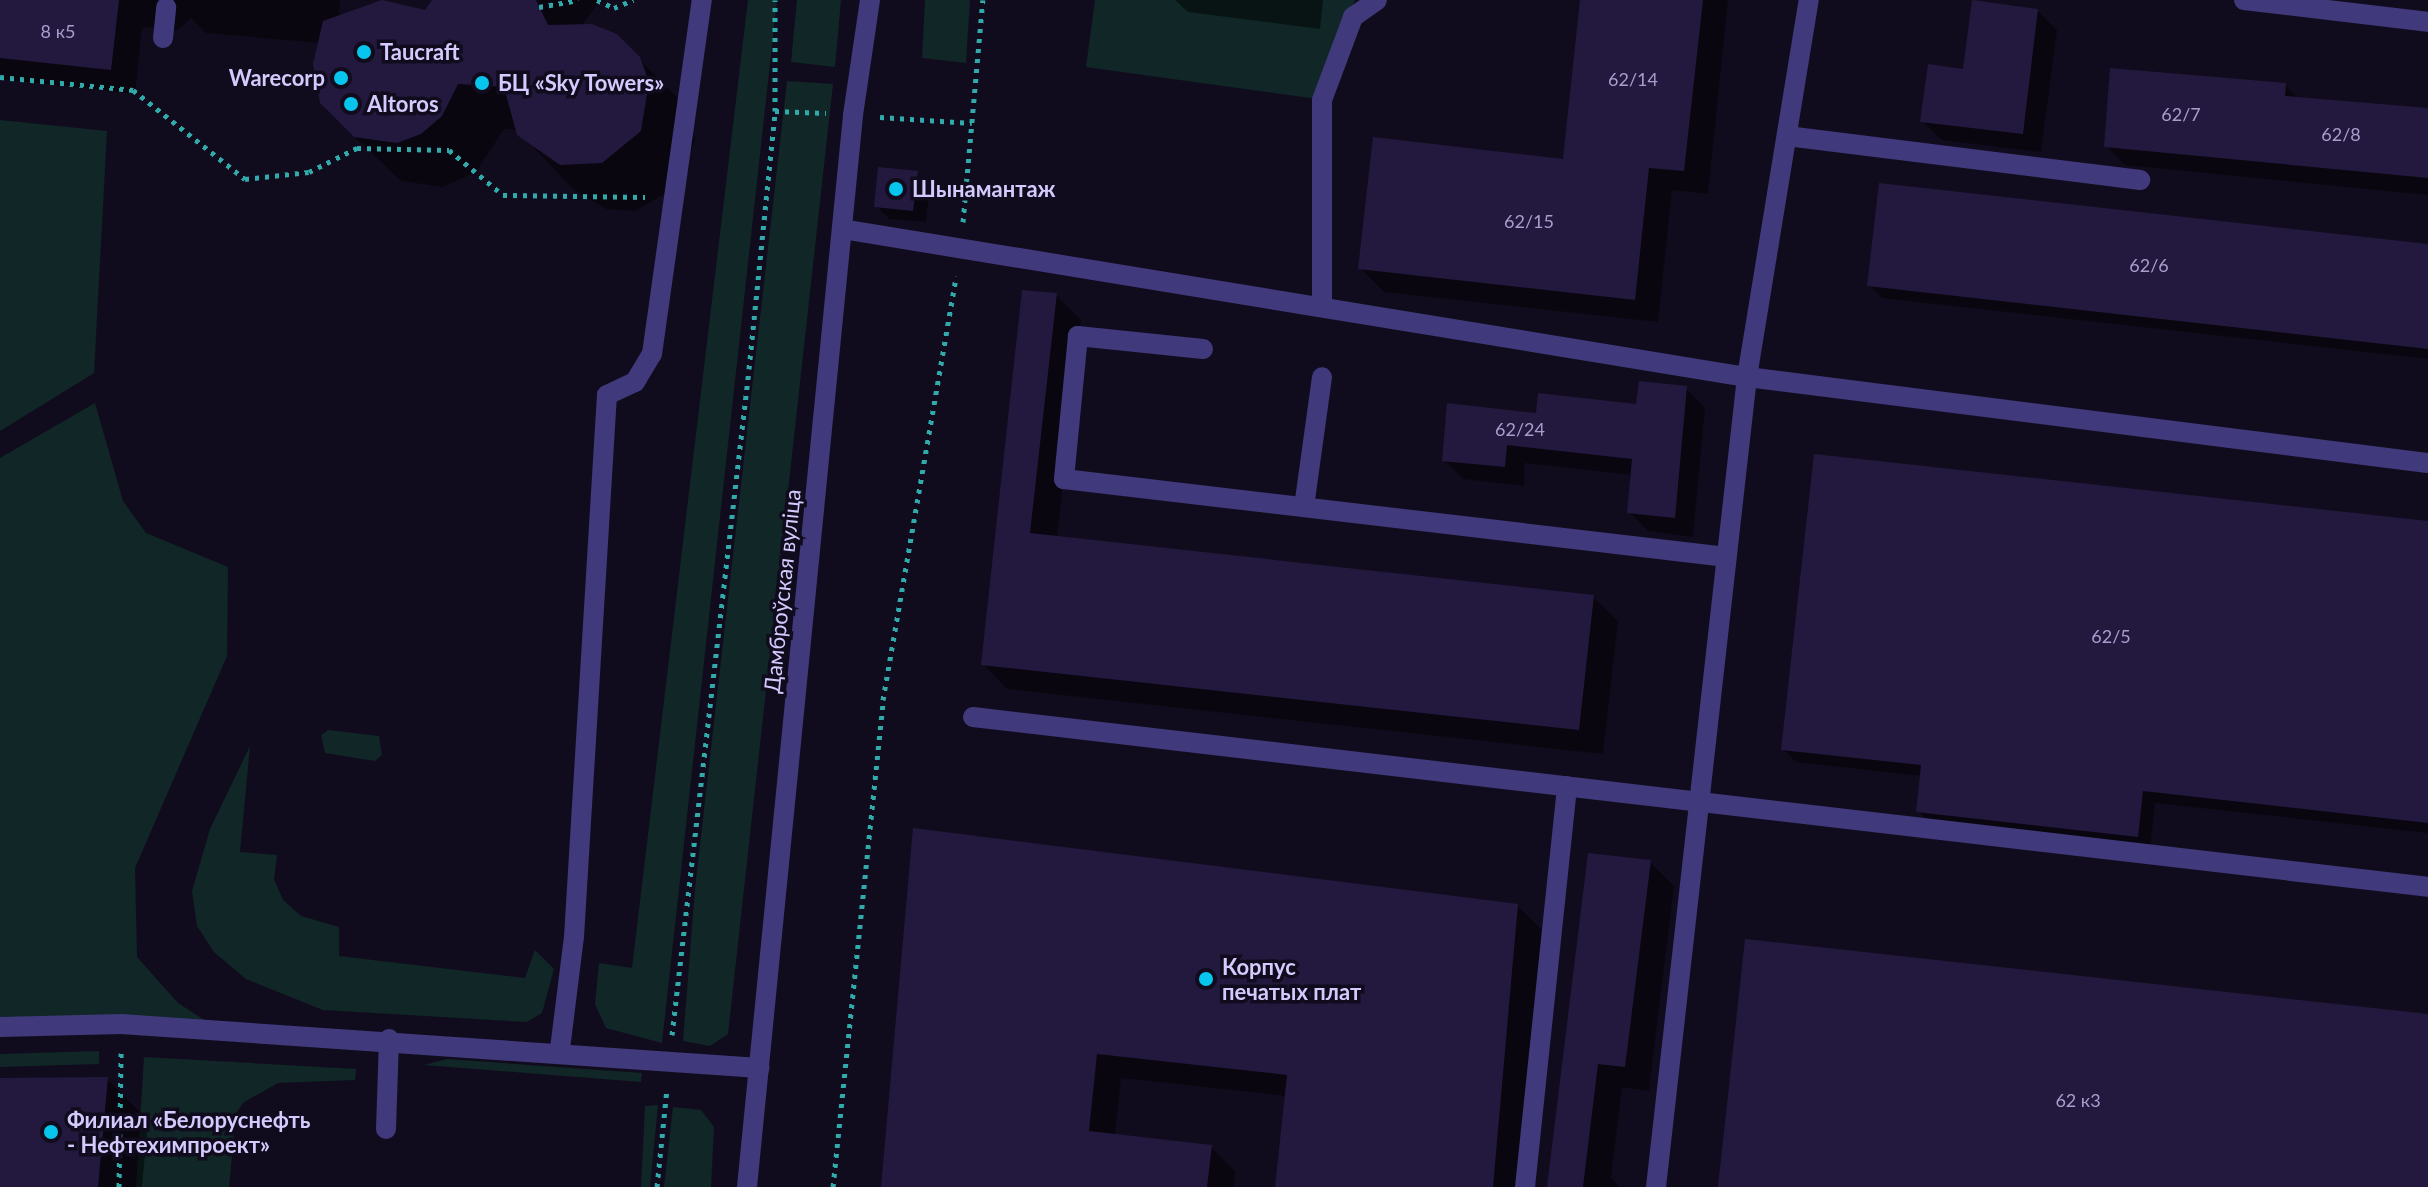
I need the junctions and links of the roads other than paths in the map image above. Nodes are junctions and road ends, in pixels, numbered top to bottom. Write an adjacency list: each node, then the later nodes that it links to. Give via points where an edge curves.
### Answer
1 (702, 0): 25 (street, via 652,354 635,382 607,395 576,921)
2 (870, 0): 11 (street, Дамброўская вуліца)
3 (1377, 0): 12 (street, via 1353,17 1322,100)
4 (1809, 0): 9 (street)
5 (2244, 0): 7 (street)
6 (166, 7): 8 (street)
7 (2428, 22)
8 (163, 38)
9 (1787, 136): 10 (street); 15 (street)
10 (2140, 180)
11 (842, 229): 12 (street, via 961,244); 26 (street, Дамброўская вуліца)
12 (1322, 306): 15 (street)
13 (1203, 349): 17 (street, via 1078,336 1064,479)
14 (1322, 377): 17 (street)
15 (1747, 377): 16 (street); 18 (street)
16 (2428, 463)
17 (1304, 507): 18 (street)
18 (1726, 557): 21 (street)
19 (973, 717): 20 (street)
20 (1567, 786): 21 (street); 29 (street)
21 (1704, 802): 22 (street); 30 (street)
22 (2428, 887)
23 (0, 1027): 24 (street, via 121,1024)
24 (389, 1039): 25 (street); 27 (street)
25 (560, 1049): 26 (street)
26 (759, 1068): 28 (street, Дамброўская вуліца)
27 (386, 1129)
28 (747, 1187)
29 (1525, 1187)
30 (1656, 1187)

